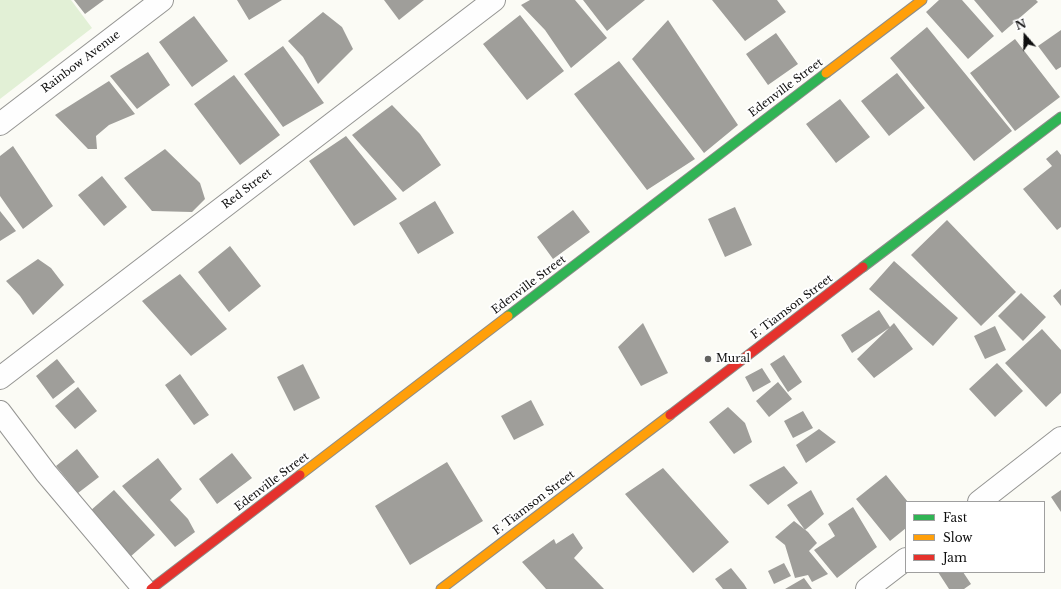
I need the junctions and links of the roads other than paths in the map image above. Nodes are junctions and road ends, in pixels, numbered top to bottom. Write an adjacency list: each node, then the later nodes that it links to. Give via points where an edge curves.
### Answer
1 (162, 0): 5 (street, Rainbow Avenue)
2 (494, 0): 6 (street, Red Street)
3 (922, 0): 12 (street, Edenville Street)
4 (1061, 117): 13 (street, F. Tiamson Street)
5 (0, 124)
6 (0, 378)
7 (0, 412): 11 (street, via 46,473)
8 (1061, 438): 9 (street)
9 (980, 501)
10 (905, 560): 14 (street)
11 (144, 589)
12 (151, 589)
13 (441, 589)
14 (867, 589)

